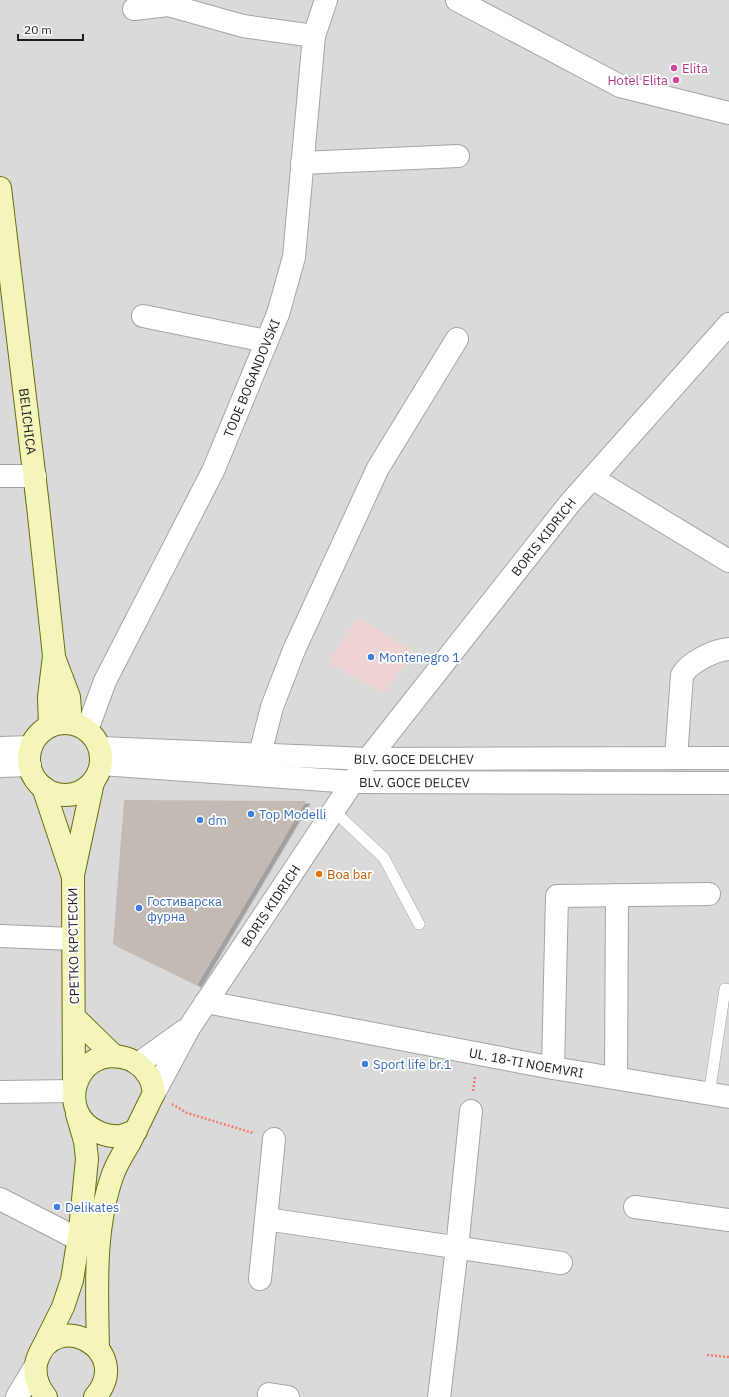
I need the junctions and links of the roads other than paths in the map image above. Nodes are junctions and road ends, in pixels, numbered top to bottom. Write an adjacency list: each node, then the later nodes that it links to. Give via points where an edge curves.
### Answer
1 (326, 0): 4 (street, TODE BOGANDOVSKI)
2 (457, 0): 5 (street, via 620,86)
3 (134, 8): 4 (street, via 168,5 243,26)
4 (314, 36): 7 (street, TODE BOGANDOVSKI)
5 (729, 113)
6 (458, 156): 7 (street)
7 (302, 163): 12 (street, TODE BOGANDOVSKI, via 294,257 278,314)
8 (0, 188): 14 (main road, BELICHICA)
9 (143, 316): 12 (street)
10 (729, 324): 15 (street, BORIS KIDRICH)
11 (457, 339): 20 (street, via 378,468 294,650 272,707)
12 (266, 341): 18 (street, TODE BOGANDOVSKI, via 213,471 105,681)
13 (0, 476): 14 (street)
14 (35, 476): 18 (main road, BELICHICA, via 54,656 69,697)
15 (592, 478): 16 (street); 22 (street, BORIS KIDRICH)
16 (729, 561)
17 (729, 649): 23 (street, via 718,650 688,667 682,675)
18 (69, 726): 21 (main road, via 42,731 35,739); 25 (main road, via 95,738)
19 (0, 748): 21 (street)
20 (260, 754): 22 (street, BLV. GOCE DELCHEV); 25 (street, BLV. GOCE DELCHEV)
21 (30, 756): 26 (street); 29 (main road, via 37,781)
22 (368, 758): 23 (street, BLV. GOCE DELCHEV); 27 (street, BORIS KIDRICH)
23 (676, 758): 24 (street, BLV. GOCE DELCHEV)
24 (729, 758)
25 (98, 765): 27 (street, BLV. GOCE DELCEV); 29 (main road, via 82,791 68,795 55,793); 31 (main road, СРЕТКО КРСТЕСКИ)
26 (0, 766)
27 (353, 782): 28 (street, BLV. GOCE DELCEV); 30 (street, BORIS KIDRICH)
28 (729, 783)
29 (43, 787): 31 (main road, СРЕТКО КРСТЕСКИ)
30 (334, 810): 34 (lane, via 384,858); 38 (street, BORIS KIDRICH)
31 (73, 875): 36 (main road, СРЕТКО КРСТЕСКИ)
32 (709, 894): 33 (street)
33 (617, 895): 43 (street, via 556,896); 44 (street)
34 (419, 924)
35 (0, 936): 36 (street)
36 (73, 939): 39 (main road, СРЕТКО КРСТЕСКИ)
37 (729, 990): 47 (lane, via 725,990)
38 (206, 1002): 40 (street, BORIS KIDRICH); 43 (street, UL. 18-TI NOEMVRI)
39 (74, 1017): 41 (main road); 48 (main road, СРЕТКО КРСТЕСКИ)
40 (188, 1028): 42 (street); 46 (street)
41 (114, 1056): 42 (main road, via 128,1058); 48 (main road, via 92,1062 81,1072)
42 (138, 1064): 46 (main road, via 150,1078)
43 (554, 1068): 44 (street, UL. 18-TI NOEMVRI)
44 (616, 1078): 47 (street, UL. 18-TI NOEMVRI)
45 (0, 1092): 48 (street)
46 (154, 1093): 50 (main road)
47 (719, 1096)
48 (75, 1100): 50 (main road, via 80,1118 89,1128 106,1136 121,1136); 56 (main road, СРЕТКО КРСТЕСКИ, via 87,1159)
49 (471, 1111): 57 (street)
50 (136, 1131): 60 (main road, via 113,1173 104,1205 98,1256)
51 (274, 1139): 54 (street)
52 (0, 1199): 56 (street)
53 (635, 1207): 55 (street)
54 (266, 1219): 57 (street); 59 (street)
55 (729, 1220)
56 (78, 1239): 61 (main road, СРЕТКО КРСТЕСКИ, via 72,1280 63,1307)
57 (457, 1248): 58 (street); 65 (street)
58 (561, 1263)
59 (260, 1279)
60 (98, 1349): 61 (main road, via 82,1338 68,1336 54,1340 46,1346); 62 (main road, via 105,1364)
61 (38, 1360): 63 (street); 64 (main road, via 36,1378 39,1388)
62 (103, 1391)
63 (17, 1397)
64 (46, 1397)
65 (439, 1397)

